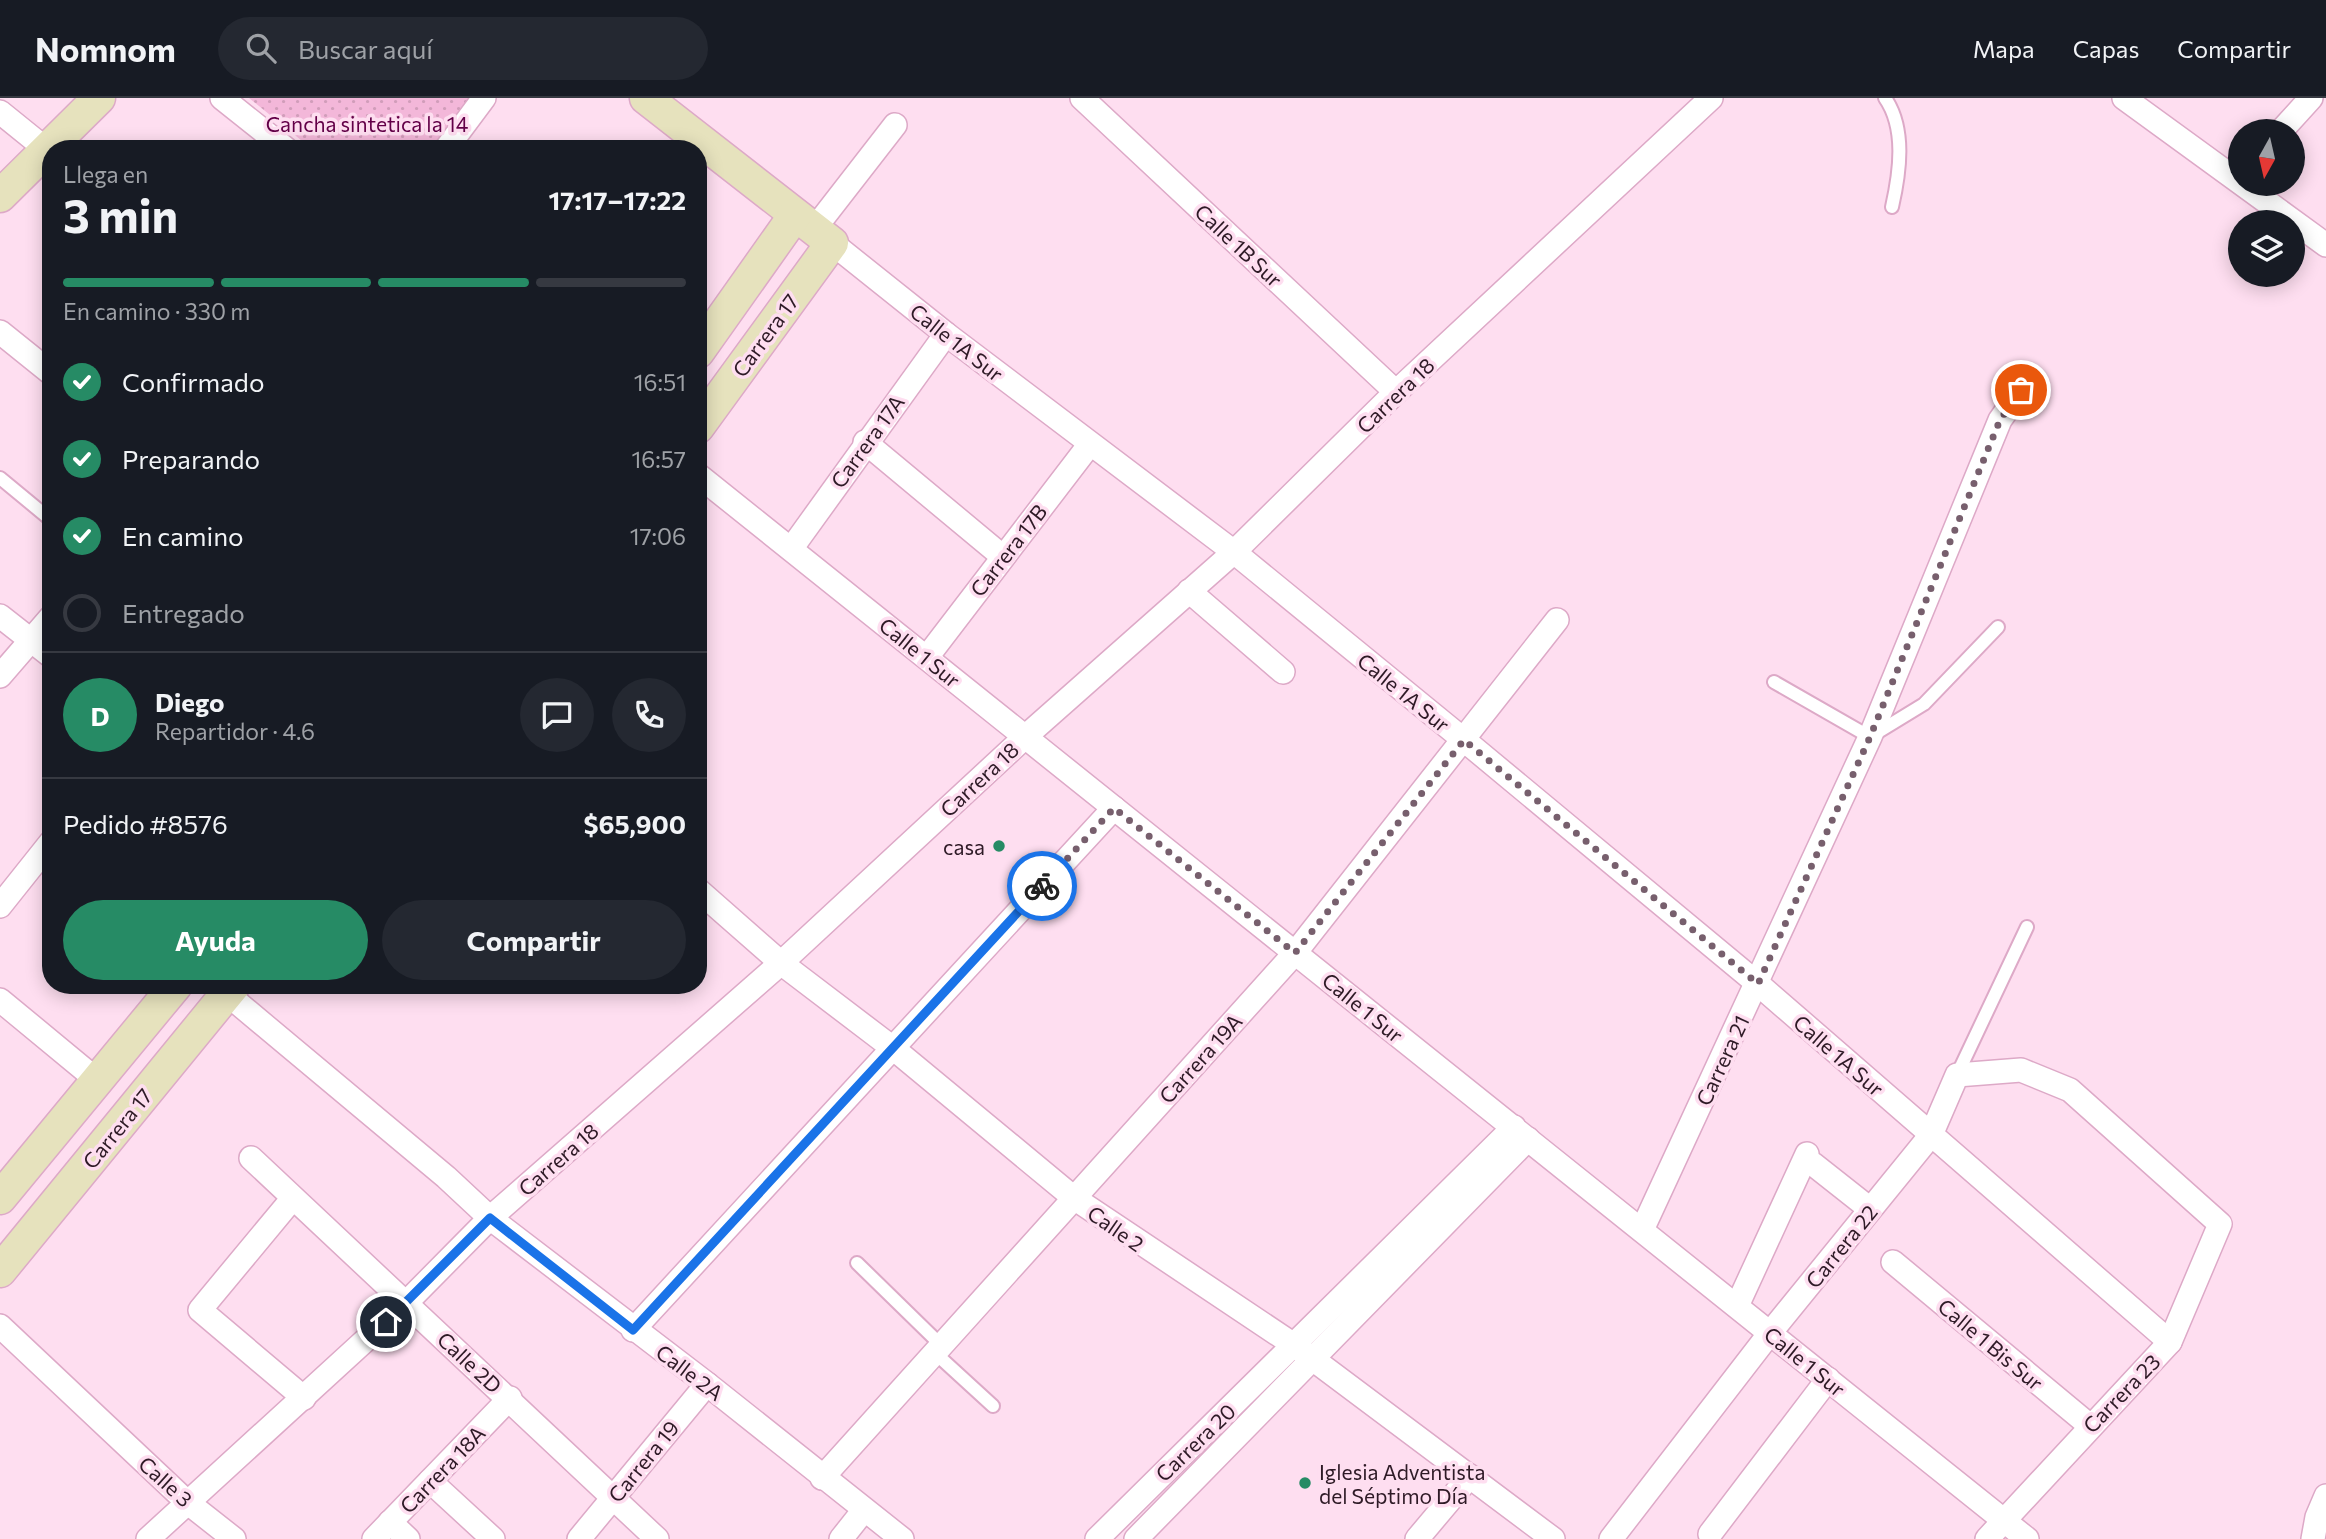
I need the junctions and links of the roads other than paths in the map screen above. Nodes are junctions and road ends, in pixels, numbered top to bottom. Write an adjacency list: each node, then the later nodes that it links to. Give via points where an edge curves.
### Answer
1 (100, 98): 14 (street)
2 (121, 98): 15 (street)
3 (222, 98): 16 (street)
4 (484, 98): 17 (street)
5 (646, 98): 18 (street, Calle 1A Sur)
6 (1082, 98): 35 (street, Calle 1B Sur)
7 (1711, 98): 35 (street, Carrera 18)
8 (1885, 98): 26 (lane, via 1898,122 1898,182)
9 (2311, 98): 12 (street)
10 (2135, 101): 23 (street)
11 (0, 112): 19 (street)
12 (2292, 119)
13 (895, 125): 28 (street)
14 (68, 140)
15 (73, 140)
16 (275, 140)
17 (453, 140)
18 (700, 140)
19 (42, 144)
20 (707, 146): 28 (street, Calle 1A Sur)
21 (42, 165): 24 (street)
22 (42, 170): 27 (street)
23 (2228, 171)
24 (0, 196)
25 (2260, 196): 29 (street)
26 (1892, 207)
27 (0, 217)
28 (814, 229): 31 (street, Calle 1A Sur); 32 (street); 36 (street, Carrera 17)
29 (2326, 246)
30 (0, 332): 33 (street)
31 (946, 334): 37 (street, Carrera 17A); 38 (street, Calle 1A Sur)
32 (707, 342)
33 (42, 364)
34 (2021, 390): 57 (street, Carrera 21, via 2000,420)
35 (1396, 392): 43 (street, Carrera 18)
36 (707, 412)
37 (865, 442): 42 (street, Carrera 17A); 44 (street)
38 (1090, 444): 43 (street, Calle 1A Sur); 44 (street, Carrera 17B)
39 (0, 478): 41 (lane)
40 (707, 482): 42 (street, Calle 1 Sur)
41 (42, 513)
42 (791, 549): 52 (street, Calle 1 Sur)
43 (1234, 552): 45 (street, Carrera 18); 58 (street, Calle 1A Sur)
44 (1002, 556): 52 (street, Carrera 17B)
45 (1189, 591): 53 (street); 56 (street, Carrera 18)
46 (0, 616): 50 (street)
47 (1557, 620): 58 (street, Carrera 19A)
48 (42, 627): 50 (street)
49 (1998, 627): 57 (lane, via 1924,704)
50 (30, 640): 51 (street); 54 (street)
51 (42, 649)
52 (927, 657): 56 (street, Calle 1 Sur)
53 (1283, 672)
54 (0, 676)
55 (1774, 682): 57 (lane)
56 (1026, 736): 59 (street, Calle 1 Sur); 65 (street, Carrera 18)
57 (1870, 737): 66 (street, Carrera 21)
58 (1464, 740): 64 (street, Carrera 19A); 66 (street, Calle 1A Sur)
59 (1114, 808): 64 (street, Calle 1 Sur); 71 (street)
60 (42, 853): 62 (street)
61 (707, 898): 65 (street, Calle 2)
62 (0, 906)
63 (2027, 927): 72 (lane, Carrera 22)
64 (1295, 953): 74 (street, Calle 1 Sur); 79 (street, Carrera 19A)
65 (781, 963): 71 (street, Calle 2); 81 (street, Carrera 18)
66 (1758, 984): 75 (street, Calle 1A Sur); 82 (street, Carrera 21)
67 (170, 994): 73 (street)
68 (228, 994): 85 (street, Carrera 17)
69 (236, 994): 81 (street, Calle 2A)
70 (0, 1000): 73 (street)
71 (894, 1049): 79 (street, Calle 2); 89 (street)
72 (1957, 1075): 75 (street, Carrera 22); 91 (street, Carrera 23, via 2021,1070 2070,1090 2220,1224)
73 (98, 1081): 77 (street)
74 (1521, 1133): 82 (street, Calle 1 Sur); 93 (street)
75 (1931, 1135): 80 (street, Carrera 22); 91 (street, Calle 1A Sur)
76 (251, 1158): 78 (street, Calle 2D)
77 (0, 1198)
78 (293, 1198): 86 (street, Calle 2D); 96 (street, via 200,1310)
79 (1074, 1198): 92 (street, Carrera 19A); 93 (street, Calle 2)
80 (1870, 1209): 87 (street, via 1810,1159); 90 (street, Carrera 22)
81 (490, 1218): 86 (street, Carrera 18); 89 (street, Calle 2A)
82 (1642, 1230): 87 (street, Calle 1 Sur)
83 (857, 1262): 92 (lane)
84 (1893, 1262): 99 (street, Calle 1 Bis Sur)
85 (0, 1271)
86 (406, 1303): 96 (street, Carrera 18); 97 (street, Calle 2D)
87 (1737, 1306): 90 (street, Calle 1 Sur)
88 (0, 1326): 105 (street, Calle 3)
89 (633, 1330): 95 (street, Calle 2A)
90 (1770, 1333): 94 (street, Calle 1 Sur); 123 (street, Carrera 22)
91 (2170, 1342): 99 (street, Carrera 23)
92 (937, 1348): 98 (lane); 101 (street, Carrera 19A)
93 (1303, 1352): 100 (street, Calle 2); 119 (street, Carrera 20); 120 (street, Carrera 20)
94 (1828, 1379): 107 (street, Calle 1 Sur); 109 (street)
95 (707, 1384): 101 (street, Calle 2A); 104 (street, Carrera 19)
96 (304, 1398): 105 (street, Carrera 18)
97 (510, 1398): 102 (street, Carrera 18A); 104 (street, Calle 2D)
98 (993, 1406)
99 (2089, 1425): 107 (street, Carrera 23)
100 (1469, 1476): 121 (street); 122 (street, Calle 2)
101 (822, 1478): 106 (street, Calle 2A)
102 (430, 1481): 108 (street, Carrera 18A); 114 (street)
103 (2326, 1496): 126 (street)
104 (614, 1497): 115 (street, Carrera 19); 116 (street, Calle 2D)
105 (187, 1502): 110 (street, Carrera 18); 111 (street, Calle 3)
106 (864, 1510): 117 (street); 118 (street, Calle 2A)
107 (2004, 1520): 124 (street, Carrera 23); 125 (street, Calle 1 Sur)
108 (390, 1522): 112 (street, Carrera 18A); 113 (street)
109 (1710, 1534)
110 (148, 1539)
111 (234, 1539)
112 (373, 1539)
113 (408, 1539)
114 (493, 1539)
115 (579, 1539)
116 (657, 1539)
117 (841, 1539)
118 (902, 1539)
119 (1097, 1539)
120 (1136, 1539)
121 (1418, 1539)
122 (1553, 1539)
123 (1611, 1539)
124 (1987, 1539)
125 (2026, 1539)
126 (2313, 1539)

